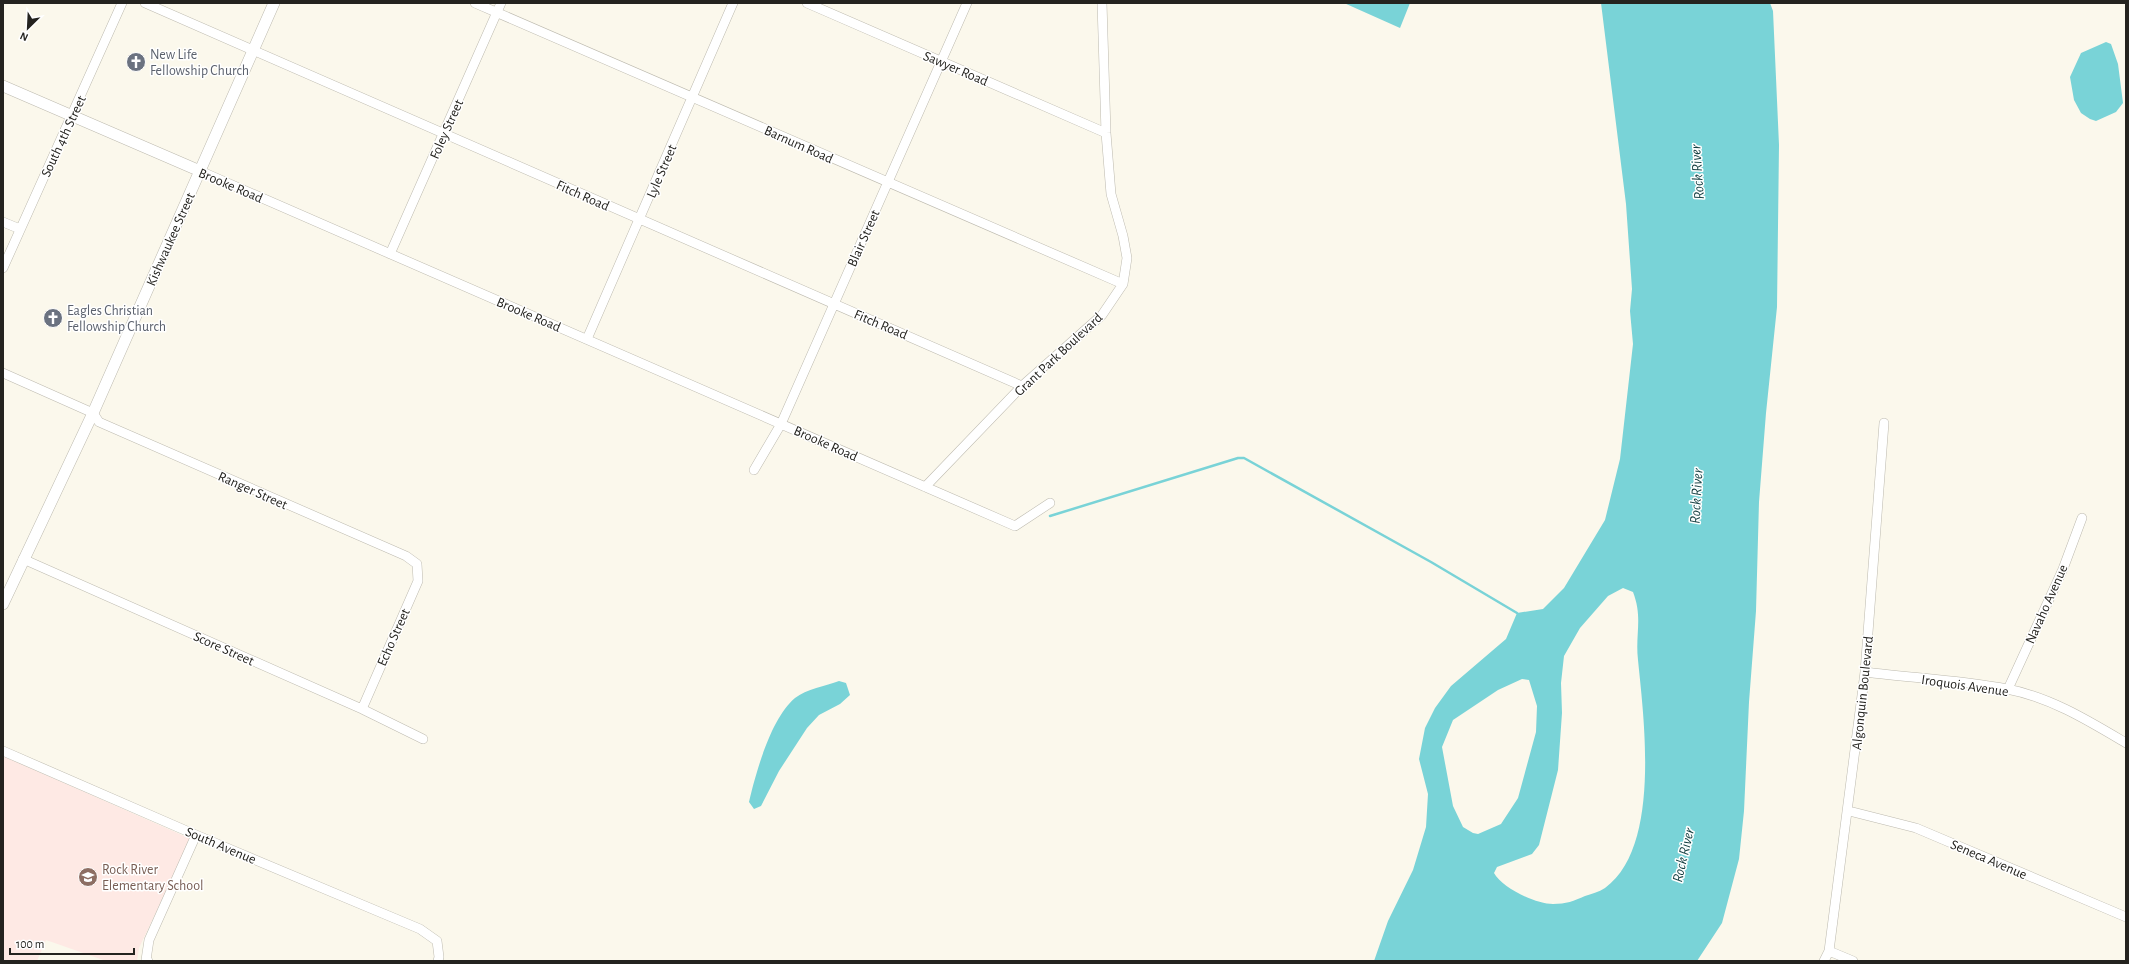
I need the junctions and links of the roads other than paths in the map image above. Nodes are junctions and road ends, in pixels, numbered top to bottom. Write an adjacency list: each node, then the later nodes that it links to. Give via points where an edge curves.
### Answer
1 (122, 3): 15 (street, South 4th Street)
2 (145, 3): 11 (street, Fitch Road)
3 (274, 3): 11 (street, Kishwaukee Street)
4 (475, 3): 10 (street, Barnum Road)
5 (501, 3): 10 (street, Foley Street)
6 (732, 3): 14 (street, Lyle Street)
7 (807, 3): 12 (street, Sawyer Road)
8 (967, 3): 12 (street, Blair Street)
9 (1102, 3): 16 (street, Grant Park Boulevard)
10 (497, 12): 14 (street, Barnum Road); 17 (street, Foley Street)
11 (253, 51): 17 (street, Fitch Road); 18 (street, Kishwaukee Street)
12 (940, 61): 16 (street, Sawyer Road); 19 (street, Blair Street)
13 (3, 86): 15 (street, Brooke Road)
14 (692, 98): 19 (street, Barnum Road); 20 (street, Lyle Street)
15 (72, 116): 18 (street, Brooke Road); 22 (street, South 4th Street)
16 (1106, 133): 25 (street, Grant Park Boulevard, via 1111,194 1127,258)
17 (444, 134): 20 (street, Fitch Road); 23 (street, Foley Street)
18 (200, 171): 23 (street, Brooke Road); 30 (street, Kishwaukee Street)
19 (887, 183): 25 (street, Barnum Road); 26 (street, Blair Street)
20 (640, 220): 26 (street, Fitch Road); 27 (street, Lyle Street)
21 (3, 222): 22 (street)
22 (20, 229): 24 (street, South 4th Street)
23 (390, 254): 27 (street, Brooke Road)
24 (3, 268)
25 (1123, 284): 29 (street, Grant Park Boulevard, via 1102,315)
26 (834, 304): 29 (street, Fitch Road); 32 (street, Blair Street)
27 (587, 339): 32 (street, Brooke Road)
28 (3, 373): 30 (street, Ranger Street)
29 (1022, 386): 34 (street, Grant Park Boulevard)
30 (93, 413): 37 (street, Kishwaukee Street); 38 (street, Ranger Street, via 99,422 406,556)
31 (1884, 423): 40 (street, Algonquin Boulevard)
32 (781, 424): 33 (street, Blair Street); 34 (street, Brooke Road)
33 (754, 470)
34 (925, 487): 35 (street, Brooke Road, via 1015,526)
35 (1050, 503)
36 (2082, 518): 41 (street, Navaho Avenue, via 2063,569)
37 (23, 559): 39 (street, Kishwaukee Street); 42 (street, Score Street)
38 (417, 564): 42 (street, Echo Street, via 418,581)
39 (3, 604)
40 (1865, 672): 41 (street, Iroquois Avenue); 46 (street, Algonquin Boulevard)
41 (2008, 689): 44 (street, Iroquois Avenue, via 2052,704 2090,721)
42 (362, 709): 43 (street, Score Street)
43 (423, 739)
44 (2126, 743)
45 (3, 751): 47 (street, South Avenue)
46 (1848, 811): 48 (street, Seneca Avenue, via 1916,828); 49 (street, Algonquin Boulevard)
47 (196, 835): 50 (street, via 149,940); 51 (street, South Avenue, via 420,929 437,941)
48 (2126, 917)
49 (1829, 951): 52 (street, Algonquin Boulevard); 53 (street)
50 (147, 960)
51 (438, 961)
52 (1824, 961)
53 (1853, 961)

